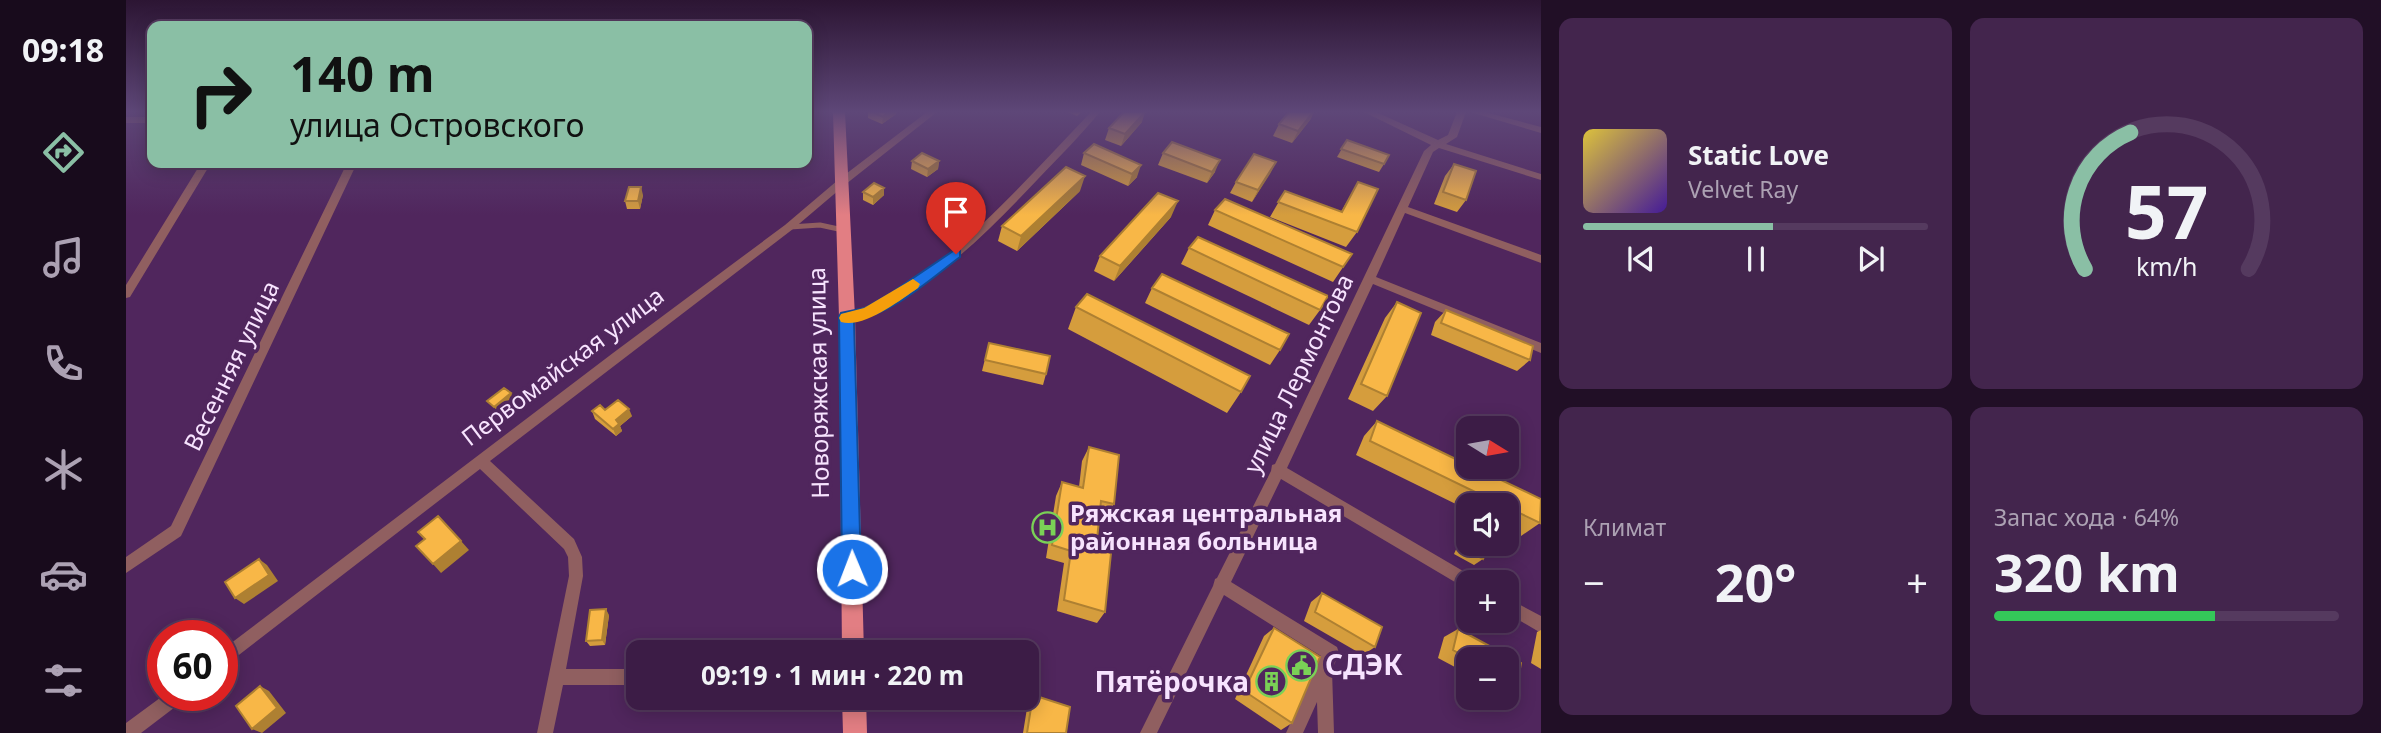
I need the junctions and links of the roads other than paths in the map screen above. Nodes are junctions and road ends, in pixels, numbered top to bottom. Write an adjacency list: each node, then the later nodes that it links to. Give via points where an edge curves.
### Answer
1 (840, 146): 9 (main road, Новоряжская улица)
2 (889, 146): 9 (street, Первомайская улица)
3 (1062, 146): 16 (street, via 956,254 897,296 869,312)
4 (1435, 146): 10 (street, улица Лермонтова)
5 (1445, 146): 8 (street)
6 (203, 168): 15 (street)
7 (350, 168): 20 (street, Весенняя улица, via 176,531)
8 (1541, 177)
9 (842, 182): 11 (street, Первомайская улица); 12 (main road, Новоряжская улица)
10 (1404, 209): 13 (street); 14 (street, улица Лермонтова)
11 (789, 227): 12 (lane, via 820,225); 18 (street, Первомайская улица)
12 (843, 230): 16 (main road, Новоряжская улица)
13 (1541, 259)
14 (1371, 279): 17 (street); 19 (street, улица Лермонтова)
15 (126, 294)
16 (847, 317): 25 (main road, Новоряжская улица)
17 (1541, 348)
18 (481, 461): 26 (street, Первомайская улица); 28 (street, via 569,544 575,557 576,576)
19 (1277, 469): 21 (street); 22 (street, улица Лермонтова)
20 (126, 566)
21 (1456, 575)
22 (1220, 584): 27 (street, via 1331,653); 35 (street, улица Лермонтова)
23 (1519, 612): 24 (street)
24 (1541, 625)
25 (853, 640)
26 (238, 648)
27 (1324, 667): 36 (street); 37 (street)
28 (556, 677): 29 (street); 33 (street)
29 (626, 677)
30 (854, 710): 34 (main road)
31 (156, 711): 32 (street)
32 (127, 733)
33 (545, 733)
34 (855, 733)
35 (1148, 733)
36 (1294, 733)
37 (1326, 733)

